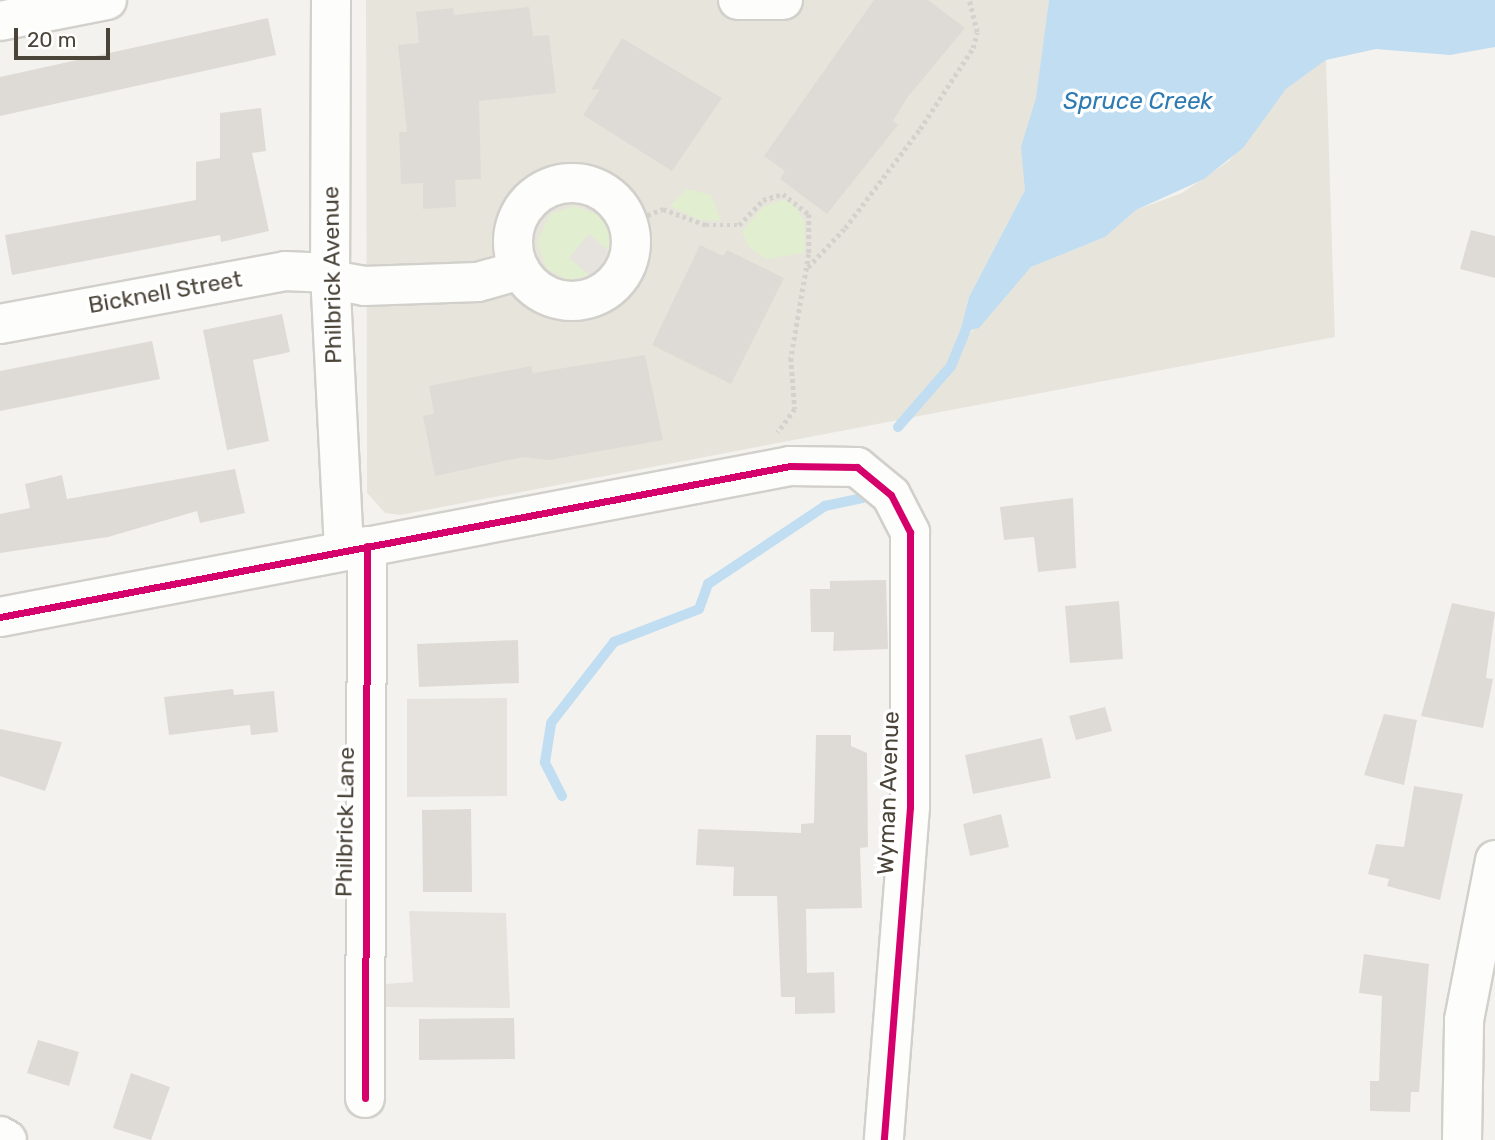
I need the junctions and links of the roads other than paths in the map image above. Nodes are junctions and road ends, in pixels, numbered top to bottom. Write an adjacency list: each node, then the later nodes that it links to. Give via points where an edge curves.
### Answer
1 (107, 0): 5 (street)
2 (331, 0): 7 (street, Philbrick Avenue)
3 (738, 0): 4 (street)
4 (783, 0)
5 (0, 21)
6 (520, 270): 6 (street, via 513,241 518,219 530,201 553,186 593,186 615,201 628,223 632,244 625,267 594,297 577,301 548,296); 7 (street, Bicknell Street, via 478,282 364,286)
7 (331, 276): 8 (street, Bicknell Street, via 285,271); 9 (street, Philbrick Avenue)
8 (0, 324)
9 (355, 548): 10 (street); 12 (street, Philbrick Lane); 15 (street, Wyman Avenue, via 780,453 857,467 891,495 910,533 910,807)
10 (0, 617)
11 (1495, 860): 16 (street, via 1464,1020)
12 (365, 1098)
13 (0, 1136): 14 (street)
14 (7, 1140)
15 (884, 1140)
16 (1462, 1140)

